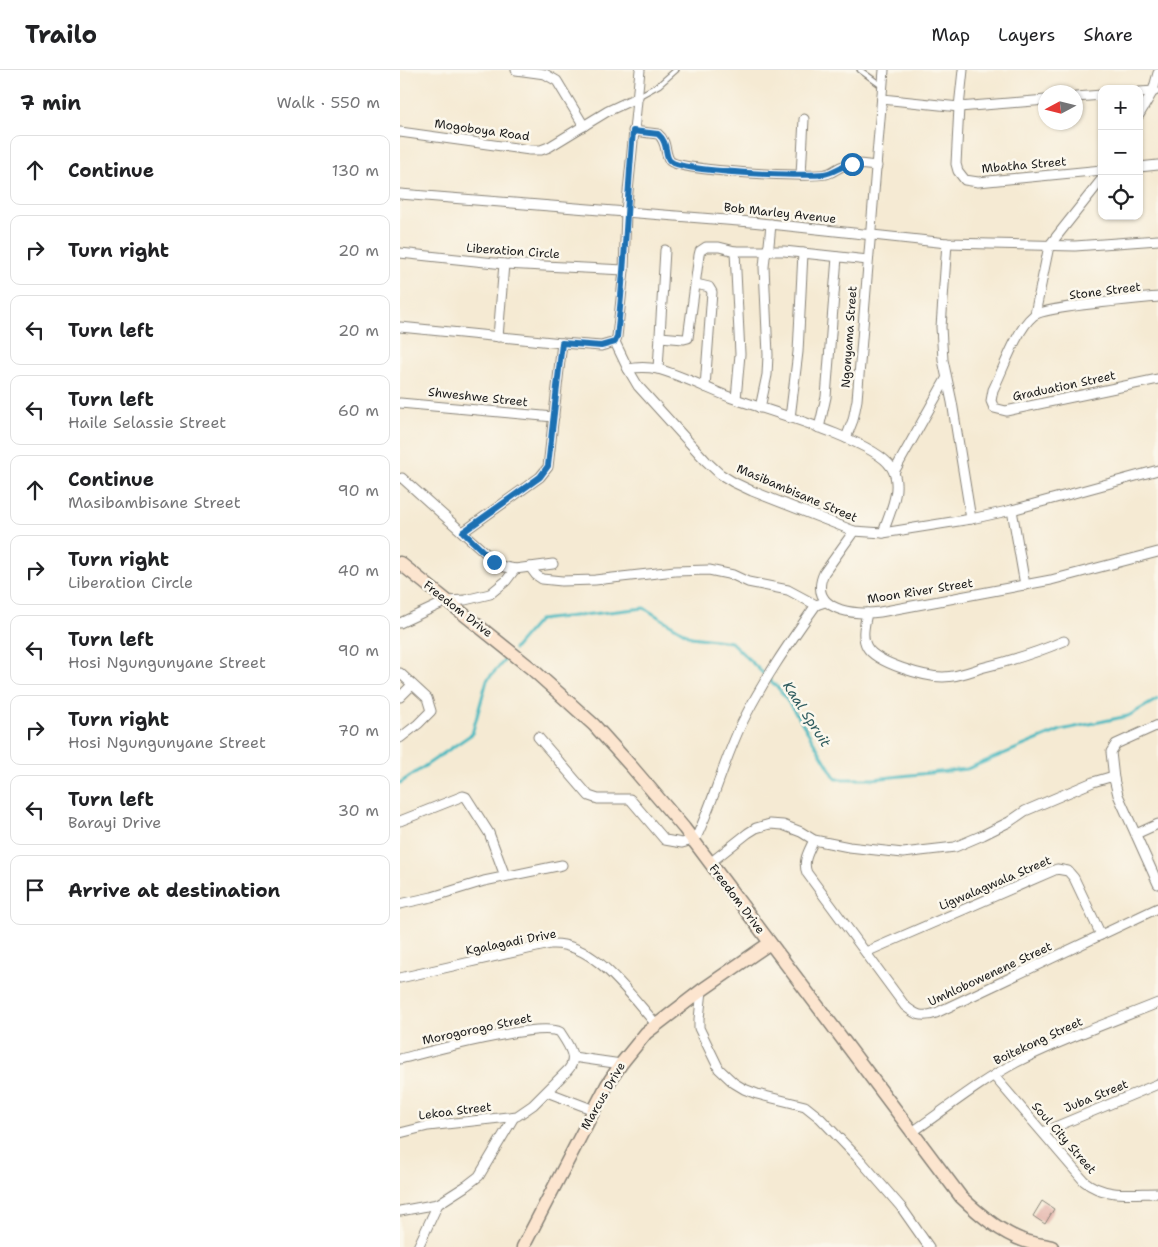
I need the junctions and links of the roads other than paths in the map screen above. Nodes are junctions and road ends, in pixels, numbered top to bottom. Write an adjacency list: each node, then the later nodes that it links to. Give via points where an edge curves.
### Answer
1 (516, 70): 18 (street, via 545,74 557,81)
2 (640, 70): 12 (street)
3 (676, 70): 12 (lane)
4 (860, 70): 8 (lane)
5 (884, 70): 8 (street, Ngonyama Street)
6 (963, 70): 15 (street)
7 (1158, 73): 9 (street)
8 (883, 87): 13 (street, Ngonyama Street)
9 (1155, 91): 16 (street)
10 (1098, 95): 11 (street)
11 (1083, 96)
12 (638, 97): 18 (street, Mogoboya Road); 19 (street)
13 (882, 99): 15 (street); 22 (street, Ngonyama Street)
14 (1038, 101): 15 (street)
15 (959, 106): 24 (street, Mbatha Street, via 956,164 965,180 978,182)
16 (1143, 109)
17 (804, 119): 25 (street)
18 (584, 126): 20 (street, Mogoboya Road, via 549,147 534,150)
19 (633, 131): 25 (street, via 658,134 665,142 670,161 682,166); 28 (street)
20 (400, 132)
21 (1158, 165): 23 (street)
22 (877, 166): 25 (street, via 845,164 826,174); 30 (street, Ngonyama Street)
23 (1143, 167)
24 (1098, 170)
25 (802, 175)
26 (1098, 184): 33 (street)
27 (400, 194): 28 (street, Bob Marley Avenue)
28 (626, 212): 29 (street, Bob Marley Avenue); 42 (street)
29 (771, 224): 30 (street, Bob Marley Avenue); 36 (street)
30 (871, 235): 32 (street, Bob Marley Avenue); 40 (street, Ngonyama Street)
31 (1158, 240): 33 (street, Bob Marley Avenue)
32 (947, 243): 33 (street, Bob Marley Avenue); 53 (street, via 941,327)
33 (1049, 246): 45 (street)
34 (665, 250): 48 (street)
35 (735, 251): 36 (street); 43 (street, via 719,247 703,249 699,255); 56 (street, via 740,354)
36 (766, 252): 38 (street); 58 (street, via 768,355)
37 (400, 253): 41 (street, Liberation Circle)
38 (803, 253): 39 (street); 60 (street, via 798,352)
39 (837, 257): 40 (street); 61 (street, via 826,397)
40 (868, 260): 62 (street, Ngonyama Street, via 857,400)
41 (504, 264): 42 (street, Liberation Circle); 47 (street)
42 (624, 270): 49 (street)
43 (696, 284): 48 (street, via 688,338); 55 (street, via 709,287 712,292)
44 (1158, 297): 45 (street, Stone Street)
45 (1035, 314): 54 (street, Graduation Street, via 1023,327 993,390 991,401 994,408 1006,411)
46 (400, 327): 47 (street)
47 (498, 337): 50 (street)
48 (660, 337): 52 (street)
49 (615, 342): 50 (street, via 601,346); 51 (street, Masibambisane Street)
50 (562, 343): 59 (street)
51 (628, 369): 52 (street); 69 (street, Masibambisane Street, via 648,398 720,474 752,491)
52 (658, 369): 55 (street)
53 (946, 379): 64 (street); 67 (street)
54 (1158, 379)
55 (705, 387): 56 (street)
56 (736, 399): 58 (street)
57 (400, 402): 59 (street, Shweshwe Street)
58 (760, 408): 60 (street)
59 (554, 417): 68 (street, via 545,471)
60 (790, 418): 61 (street)
61 (819, 428): 62 (street)
62 (846, 438): 64 (street, via 877,454)
63 (1158, 470): 66 (street, Masibambisane Street)
64 (894, 472): 70 (street, via 896,488)
65 (402, 478): 68 (street)
66 (1012, 510): 67 (street, Masibambisane Street); 76 (street)
67 (971, 519): 70 (street, Masibambisane Street)
68 (463, 532): 75 (street, via 494,562)
69 (854, 532): 70 (street, Masibambisane Street); 78 (street, via 821,578)
70 (883, 533)
71 (1158, 552): 76 (street, Moon River Street)
72 (400, 564): 77 (street, Freedom Drive)
73 (553, 564): 74 (street)
74 (530, 567): 75 (street); 78 (street, Moon River Street, via 542,579 562,581 709,570 788,590)
75 (515, 569): 77 (street, via 490,594)
76 (1025, 585): 79 (street, Moon River Street)
77 (448, 601): 80 (street); 93 (street, Freedom Drive, via 532,669 608,739)
78 (821, 603): 79 (street, Moon River Street); 93 (street, via 772,670 747,714)
79 (867, 613): 81 (street, via 864,636 869,650 896,666 939,677 1006,663)
80 (400, 623)
81 (1064, 641)
82 (400, 672): 83 (street)
83 (412, 685): 84 (street); 87 (street, via 427,698 432,711)
84 (400, 697)
85 (1158, 726): 88 (street, via 1113,746)
86 (538, 737): 93 (street, via 590,796 630,799 665,840)
87 (400, 738)
88 (1114, 779): 91 (street); 92 (street, via 1110,776 1073,790 955,847 896,852)
89 (400, 821): 96 (street, via 466,797 489,833)
90 (1158, 824): 91 (street)
91 (1136, 834): 97 (street)
92 (814, 840): 94 (street, via 783,825 762,826); 102 (street, Umhlobowenene Street, via 805,859 806,870)
93 (693, 841): 94 (street, Freedom Drive)
94 (710, 863): 101 (street, Freedom Drive)
95 (562, 865): 96 (street)
96 (505, 876): 98 (street)
97 (1158, 884)
98 (400, 904)
99 (1158, 908): 100 (street, Umhlobowenene Street)
100 (1101, 935): 102 (street, Umhlobowenene Street, via 922,1017 905,1006); 102 (street, Ligwalagwala Street, via 1074,878 1068,871 1057,869)
101 (770, 943): 104 (street, Marcus Drive); 117 (street, Freedom Drive)
102 (866, 952)
103 (400, 978): 106 (street, Kgalagadi Drive, via 550,944 566,945 600,964)
104 (702, 990): 106 (street, Marcus Drive); 124 (street, via 699,1028 719,1069 744,1089 804,1106 820,1118 901,1207)
105 (1158, 1003): 110 (street, Boitekong Street, via 1048,1048)
106 (656, 1024): 109 (street, Marcus Drive)
107 (573, 1057): 108 (street, Morogorogo Street, via 560,1032 550,1028); 109 (street); 112 (street, via 570,1067)
108 (400, 1059)
109 (620, 1064): 113 (street, Marcus Drive)
110 (994, 1076): 116 (street, Soul City Street); 117 (street, Boitekong Street)
111 (1158, 1084): 116 (street, Juba Street)
112 (547, 1092): 113 (street); 114 (street)
113 (594, 1110): 123 (street, Marcus Drive)
114 (514, 1117): 115 (street, Lekoa Street); 119 (street, via 478,1176)
115 (400, 1132)
116 (1043, 1132): 118 (street, Soul City Street, via 1094,1189 1112,1193)
117 (911, 1133): 121 (street, Freedom Drive, via 961,1197)
118 (1158, 1193)
119 (438, 1204): 120 (street); 122 (street)
120 (400, 1211)
121 (1024, 1244): 125 (street, Freedom Drive)
122 (418, 1247)
123 (523, 1247)
124 (929, 1247)
125 (1052, 1247)

